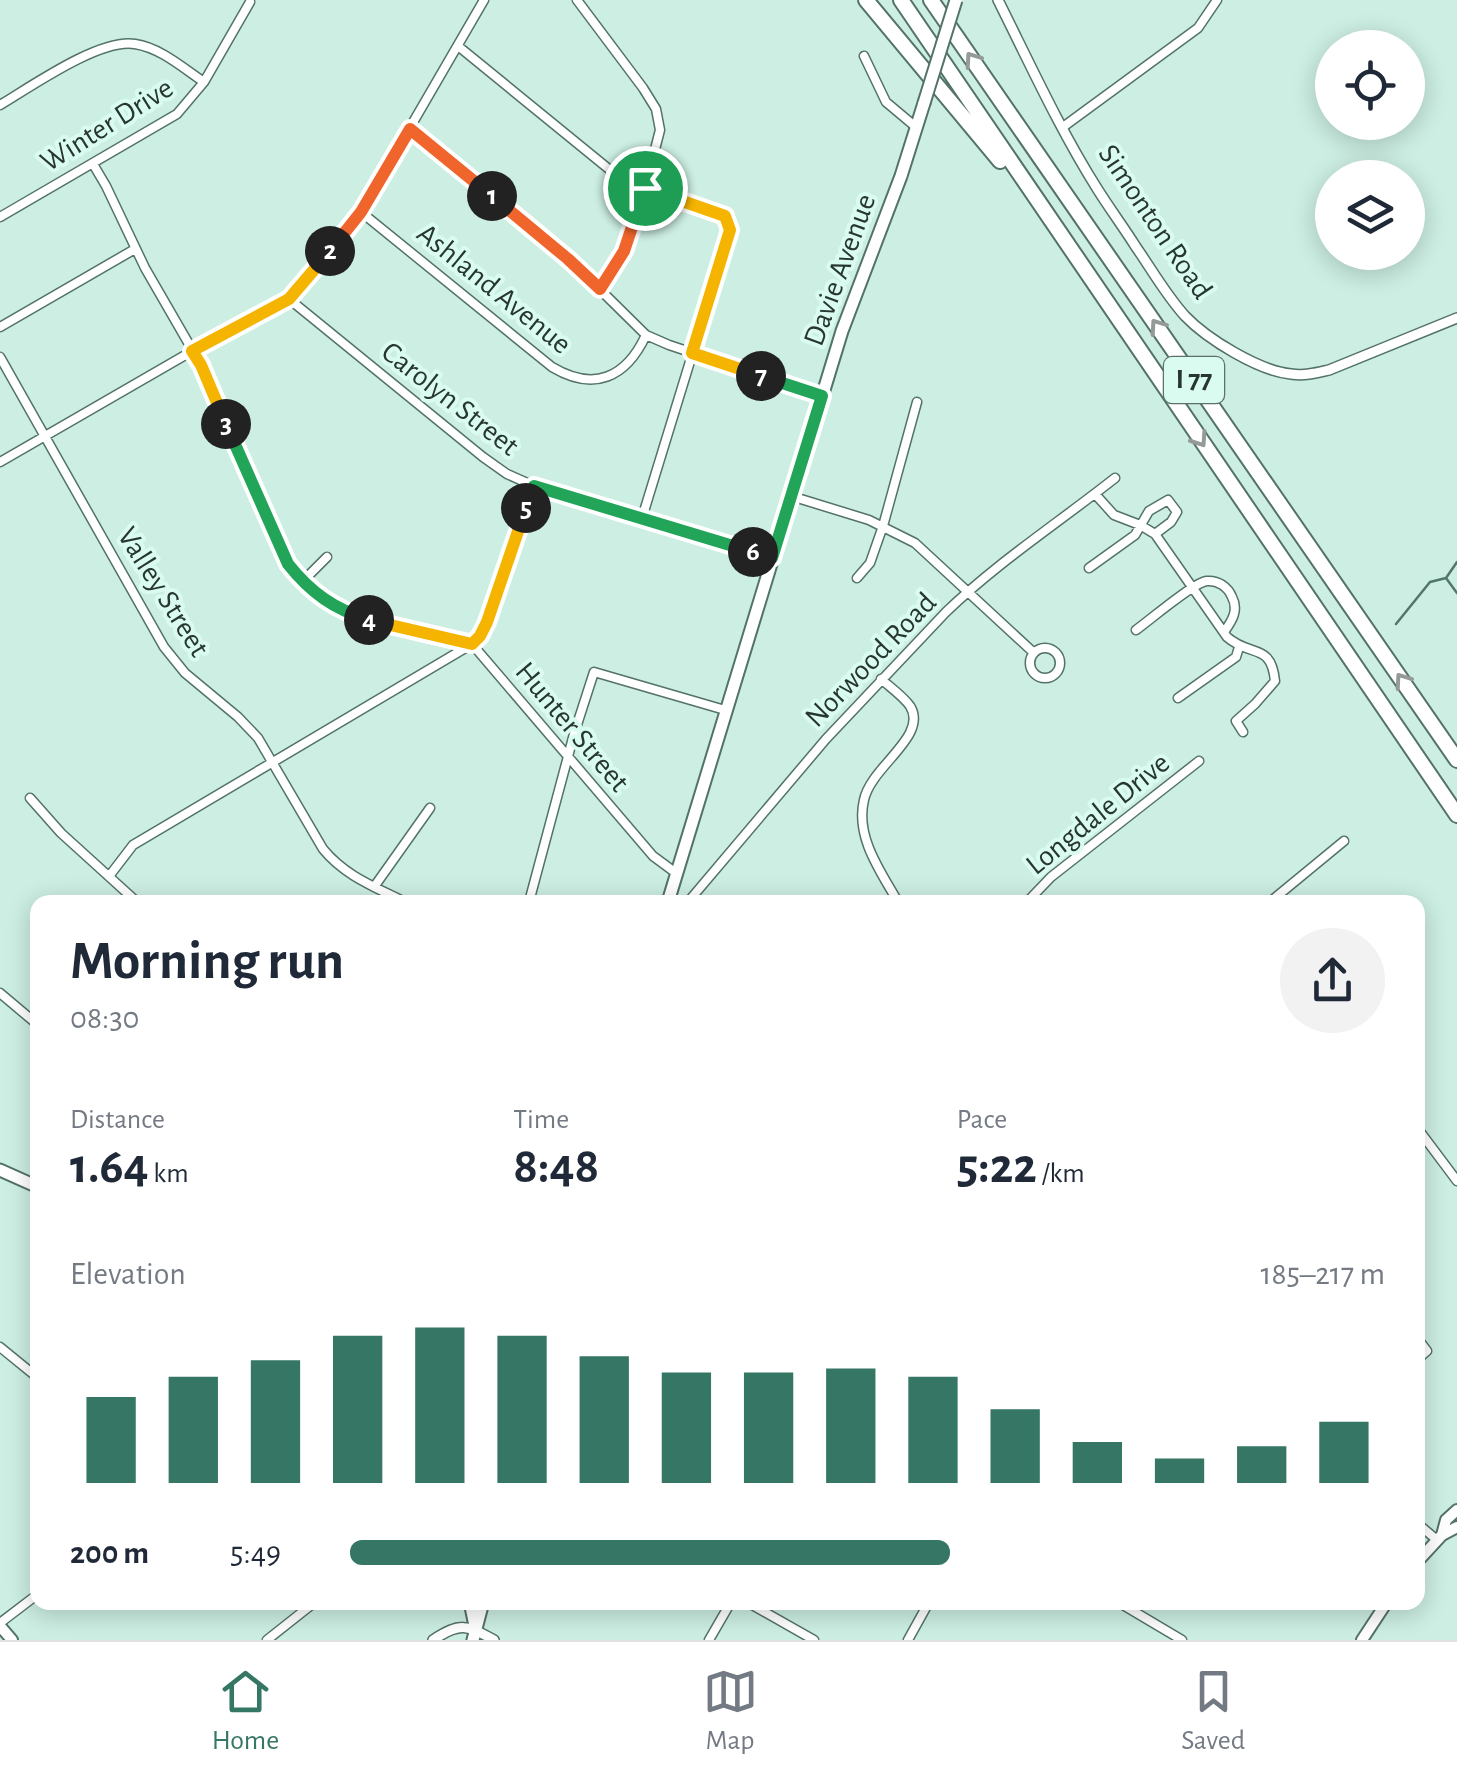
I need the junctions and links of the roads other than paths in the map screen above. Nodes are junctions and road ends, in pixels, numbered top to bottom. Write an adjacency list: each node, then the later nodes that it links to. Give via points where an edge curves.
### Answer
1 (484, 0): 10 (street)
2 (577, 0): 18 (street, via 656,109 660,130)
3 (866, 0): 20 (highway)
4 (899, 0): 20 (highway, I 77)
5 (931, 0): 60 (highway, I 77, one-way to 5)
6 (956, 0): 15 (main road, Davie Avenue, bridge)
7 (998, 0): 14 (street, Simonton Road)
8 (1217, 0): 14 (street, via 1198,28)
9 (250, 2): 12 (street, Winter Drive)
10 (458, 46): 16 (street); 18 (street, via 610,170)
11 (864, 56): 15 (street, via 886,102)
12 (204, 82): 13 (street, via 156,50 108,44); 17 (street, Winter Drive, via 178,114)
13 (0, 105)
14 (1062, 127): 25 (street, Simonton Road, via 1185,315 1267,368 1308,375 1329,370)
15 (917, 128): 31 (main road, Davie Avenue)
16 (410, 129): 19 (street); 23 (street)
17 (93, 164): 21 (street, Winter Drive); 22 (street)
18 (645, 188): 23 (street, via 624,251); 29 (street, via 725,216 730,230)
19 (361, 212): 24 (street); 27 (street, Ashland Avenue, via 568,377 606,378 623,369)
20 (1046, 215): 65 (highway, I 77, one-way to 65)
21 (0, 216)
22 (134, 249): 26 (street); 28 (street)
23 (600, 289): 27 (street)
24 (289, 299): 28 (street); 36 (street, Carolyn Street, via 483,458)
25 (1457, 318)
26 (0, 327)
27 (646, 334): 29 (street)
28 (192, 351): 33 (street); 47 (street, via 278,544)
29 (692, 353): 31 (street); 39 (street)
30 (0, 357): 33 (street, Valley Street)
31 (822, 396): 38 (main road, Davie Avenue)
32 (916, 402): 40 (street)
33 (44, 437): 34 (street); 62 (street, Valley Street, via 175,662 238,717)
34 (0, 462)
35 (1115, 478): 37 (street, Norwood Road)
36 (534, 486): 39 (street, Carolyn Street); 52 (street, via 487,622)
37 (1095, 494): 41 (street, via 1114,515); 49 (street, Norwood Road)
38 (791, 496): 40 (street); 44 (main road, Davie Avenue)
39 (642, 518): 44 (street, Carolyn Street)
40 (883, 526): 46 (street, via 870,563); 49 (street, via 914,543)
41 (1140, 526): 42 (street); 42 (street, via 1168,500 1178,512); 45 (street)
42 (1155, 534): 48 (street)
43 (328, 557): 47 (street)
44 (772, 558): 57 (main road, Davie Avenue)
45 (1089, 568)
46 (856, 578)
47 (302, 582): 52 (street, via 344,612)
48 (1194, 588): 50 (street); 51 (street); 51 (street, via 1217,582 1235,600)
49 (967, 592): 54 (street); 55 (street, Norwood Road)
50 (1136, 630)
51 (1224, 632): 53 (street)
52 (472, 644): 59 (street, Hunter Street); 62 (street)
53 (1238, 647): 56 (street, via 1236,657); 58 (street, via 1270,659 1275,681 1236,720)
54 (1034, 653)
55 (881, 679): 74 (street, Norwood Road); 75 (street, via 914,716 911,735 877,772 864,799 869,850)
56 (1178, 698)
57 (725, 710): 59 (street, via 594,672); 67 (main road, Davie Avenue)
58 (1243, 732)
59 (568, 758): 67 (street, Hunter Street, via 652,856); 72 (street)
60 (1457, 760)
61 (1199, 761): 76 (street, Longdale Drive)
62 (274, 763): 68 (street, via 133,846); 69 (street, Valley Street, via 336,864)
63 (30, 798): 68 (street)
64 (430, 808): 69 (street)
65 (1457, 815)
66 (1344, 841): 77 (street)
67 (676, 874): 73 (main road, Davie Avenue)
68 (110, 875): 70 (street)
69 (374, 887): 71 (street, Valley Street)
70 (130, 895)
71 (391, 895)
72 (531, 895)
73 (670, 895)
74 (694, 895)
75 (894, 895)
76 (1035, 895)
77 (1278, 895)
78 (0, 994): 79 (street)
79 (30, 1018)
80 (1425, 1138): 82 (street)
81 (0, 1170): 83 (main road)
82 (1457, 1181)
83 (30, 1183)
84 (0, 1347): 85 (street)
85 (30, 1371)
86 (1457, 1510): 89 (main road)
87 (1457, 1527): 89 (main road)
88 (1425, 1528): 89 (street)
89 (1440, 1537): 90 (main road)
90 (1425, 1553)
91 (30, 1601): 100 (street)
92 (303, 1610): 103 (street)
93 (471, 1610): 101 (main road)
94 (481, 1610): 101 (main road)
95 (726, 1610): 106 (street)
96 (761, 1610): 107 (street)
97 (925, 1610): 108 (street)
98 (1138, 1610): 109 (street)
99 (1382, 1610): 110 (main road)
100 (0, 1625): 102 (main road)
101 (474, 1635): 104 (street, via 463,1626); 105 (street)
102 (12, 1640)
103 (267, 1640)
104 (433, 1640)
105 (494, 1640)
106 (709, 1640)
107 (814, 1640)
108 (908, 1640)
109 (1182, 1640)
110 (1362, 1640)

